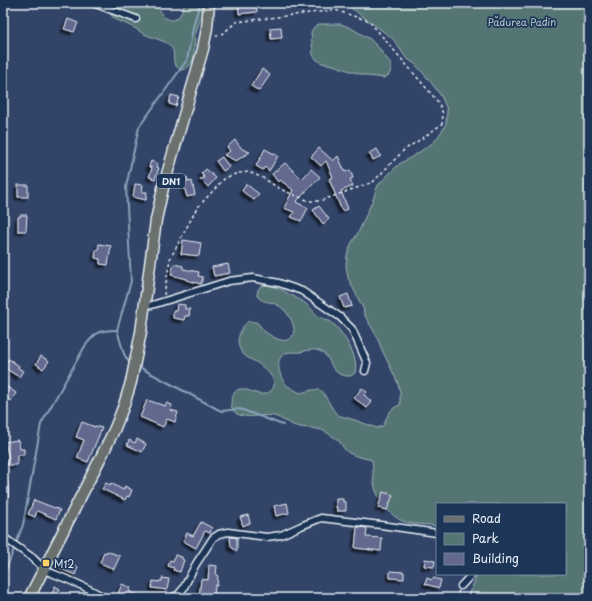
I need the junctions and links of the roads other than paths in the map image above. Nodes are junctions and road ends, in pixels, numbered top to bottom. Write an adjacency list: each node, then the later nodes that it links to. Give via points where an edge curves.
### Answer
1 (93, 3): 4 (street)
2 (209, 3): 6 (main road, DN1, via 202,49 156,220)
3 (216, 3): 5 (main road, DN1, via 212,37 166,204)
4 (136, 19)
5 (152, 305): 6 (main road, DN1); 7 (street, via 230,281 253,278 279,283 302,291 340,317 352,329 367,363)
6 (139, 362): 12 (main road, DN1, via 131,407 121,430)
7 (365, 371)
8 (3, 477): 9 (street)
9 (3, 510)
10 (436, 533): 18 (street, via 321,518 267,537 228,532 219,534 213,538 183,589)
11 (3, 537): 12 (street)
12 (47, 570): 15 (main road, DN1); 16 (main road, DN1); 17 (street)
13 (471, 575): 14 (street)
14 (461, 586)
15 (29, 598)
16 (36, 598)
17 (105, 598)
18 (171, 598)

